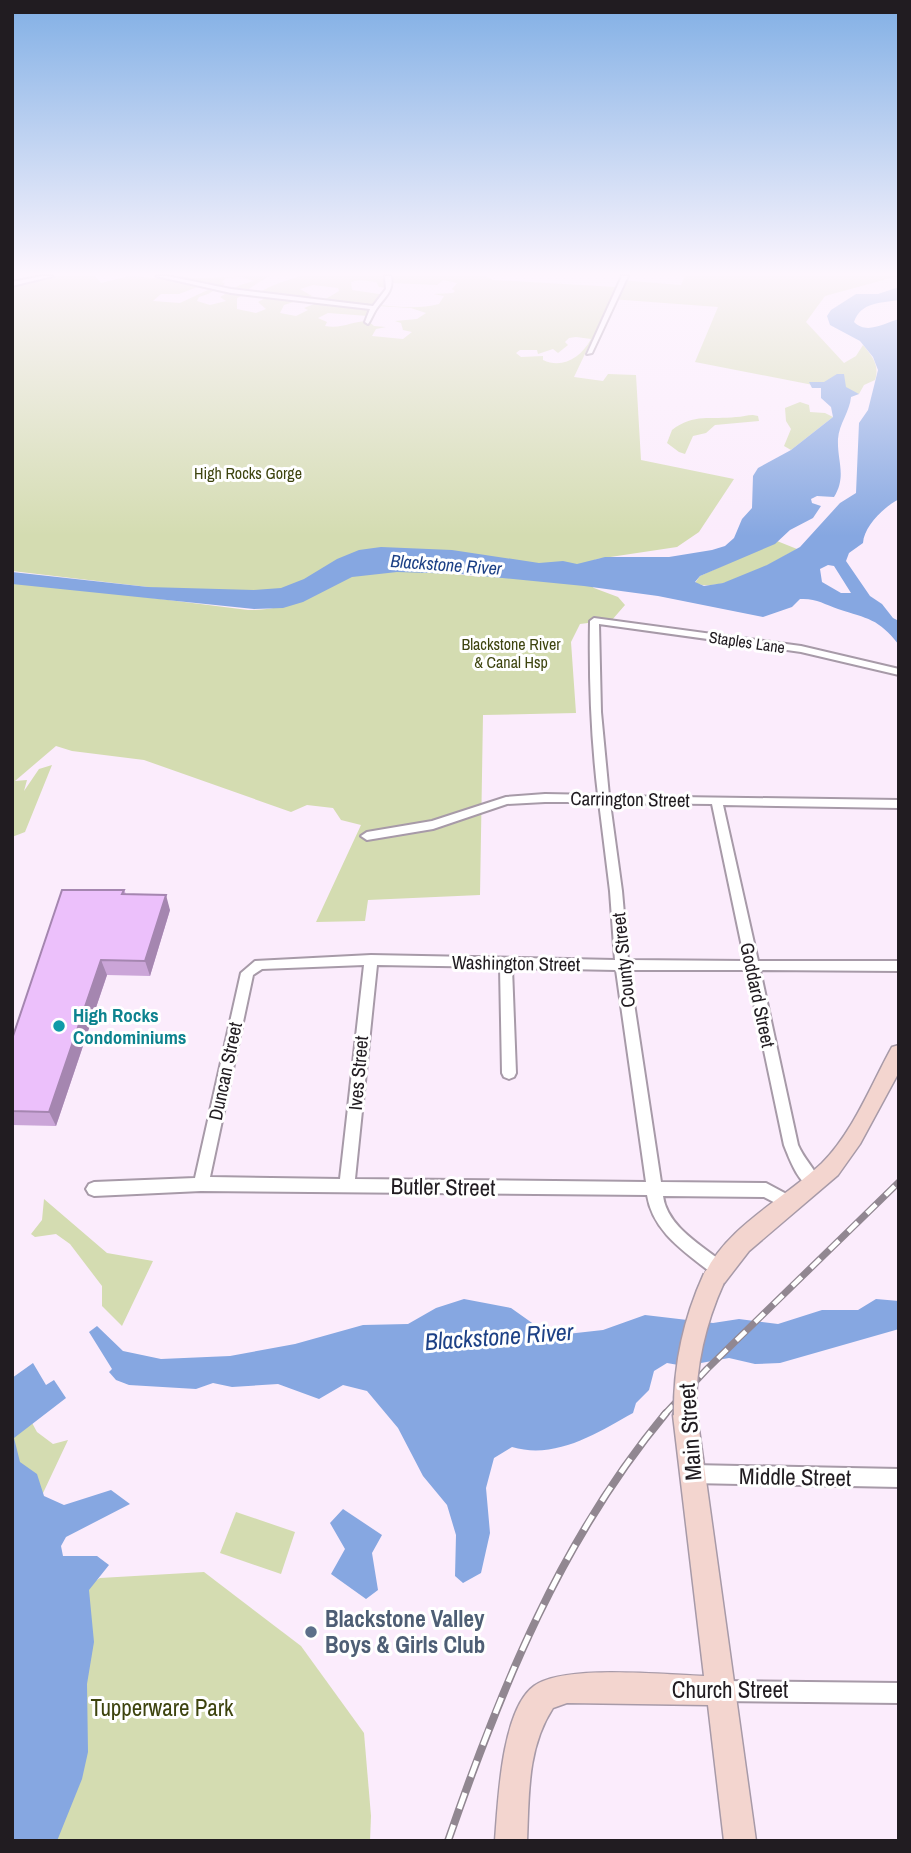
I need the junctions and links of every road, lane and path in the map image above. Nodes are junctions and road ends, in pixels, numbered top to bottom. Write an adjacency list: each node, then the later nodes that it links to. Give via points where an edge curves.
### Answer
1 (594, 621): 2 (street, Staples Lane, via 801,649); 3 (street, County Street, via 594,701)
2 (899, 672)
3 (604, 798): 4 (street, Carrington Street); 6 (street, Carrington Street, via 506,801 433,825); 10 (street, County Street)
4 (717, 801): 5 (street, Carrington Street); 11 (street, Goddard Street)
5 (899, 804)
6 (367, 836)
7 (371, 960): 8 (street, Washington Street); 9 (street, Washington Street); 17 (street, Ives Street)
8 (506, 963): 10 (street, Washington Street); 14 (street)
9 (259, 964): 16 (street, Duncan Street, via 247,973)
10 (622, 965): 11 (street, Washington Street); 19 (street, County Street)
11 (751, 966): 12 (street, Washington Street); 15 (street, Goddard Street, via 791,1144 798,1163)
12 (899, 966)
13 (899, 1053): 15 (main road, Main Street, via 853,1138)
14 (509, 1073)
15 (814, 1183): 20 (main road, Main Street)
16 (201, 1184): 17 (street, Butler Street); 18 (street, Butler Street)
17 (347, 1185): 19 (street, Butler Street)
18 (94, 1188)
19 (653, 1189): 20 (street, Butler Street, via 766,1190); 21 (street, County Street, via 662,1221)
20 (789, 1203): 21 (main road, Main Street, via 741,1244)
21 (717, 1274): 22 (main road, Main Street, bridge, via 699,1309 686,1368 685,1415)
22 (692, 1474): 23 (street, Middle Street); 24 (main road, Main Street)
23 (899, 1478)
24 (720, 1691): 25 (street, Church Street); 26 (main road, Church Street, via 561,1688 543,1698 531,1715 515,1770); 27 (main road, Main Street)
25 (899, 1693)
26 (511, 1841)
27 (740, 1841)

